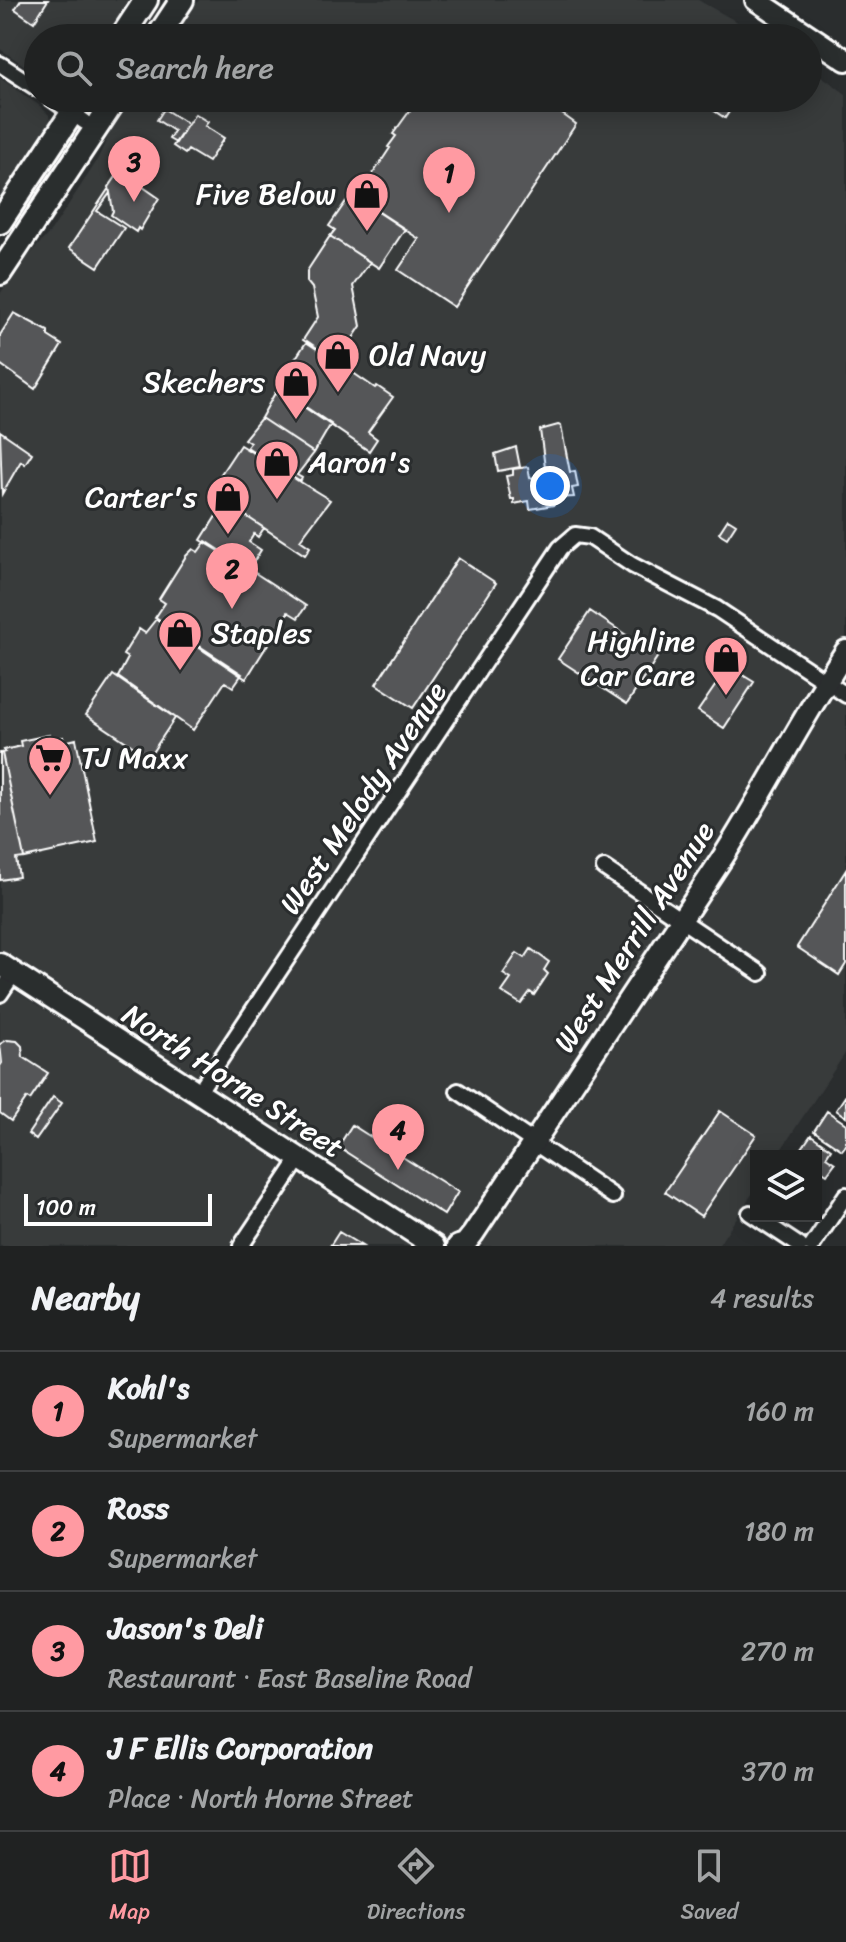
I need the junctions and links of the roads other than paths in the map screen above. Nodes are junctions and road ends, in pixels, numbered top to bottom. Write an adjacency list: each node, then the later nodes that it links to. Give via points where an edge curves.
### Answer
1 (146, 0): 4 (main road)
2 (182, 0): 5 (main road)
3 (756, 0): 6 (street)
4 (130, 24)
5 (166, 24)
6 (792, 24)
7 (822, 44): 8 (street)
8 (846, 60)
9 (0, 64): 10 (street)
10 (24, 80)
11 (79, 112): 13 (main road)
12 (107, 112): 14 (main road)
13 (0, 222)
14 (0, 273)
15 (846, 651): 16 (street, West Merrill Avenue)
16 (826, 682): 17 (street); 19 (street, West Merrill Avenue); 24 (street, West Melody Avenue, via 717,609 590,537 575,535 560,548)
17 (846, 695)
18 (604, 868): 19 (street)
19 (682, 920): 21 (street); 25 (street, West Merrill Avenue)
20 (7, 969): 22 (street); 24 (street, North Horne Street)
21 (760, 973)
22 (0, 994)
23 (458, 1091): 25 (street)
24 (198, 1093): 26 (street, North Horne Street)
25 (534, 1143): 28 (street); 32 (street, West Merrill Avenue, via 473,1234)
26 (299, 1159): 30 (street); 31 (street, North Horne Street)
27 (846, 1195): 34 (street)
28 (613, 1196)
29 (764, 1222): 33 (street)
30 (241, 1246)
31 (434, 1246)
32 (458, 1246)
33 (800, 1246)
34 (812, 1246)

